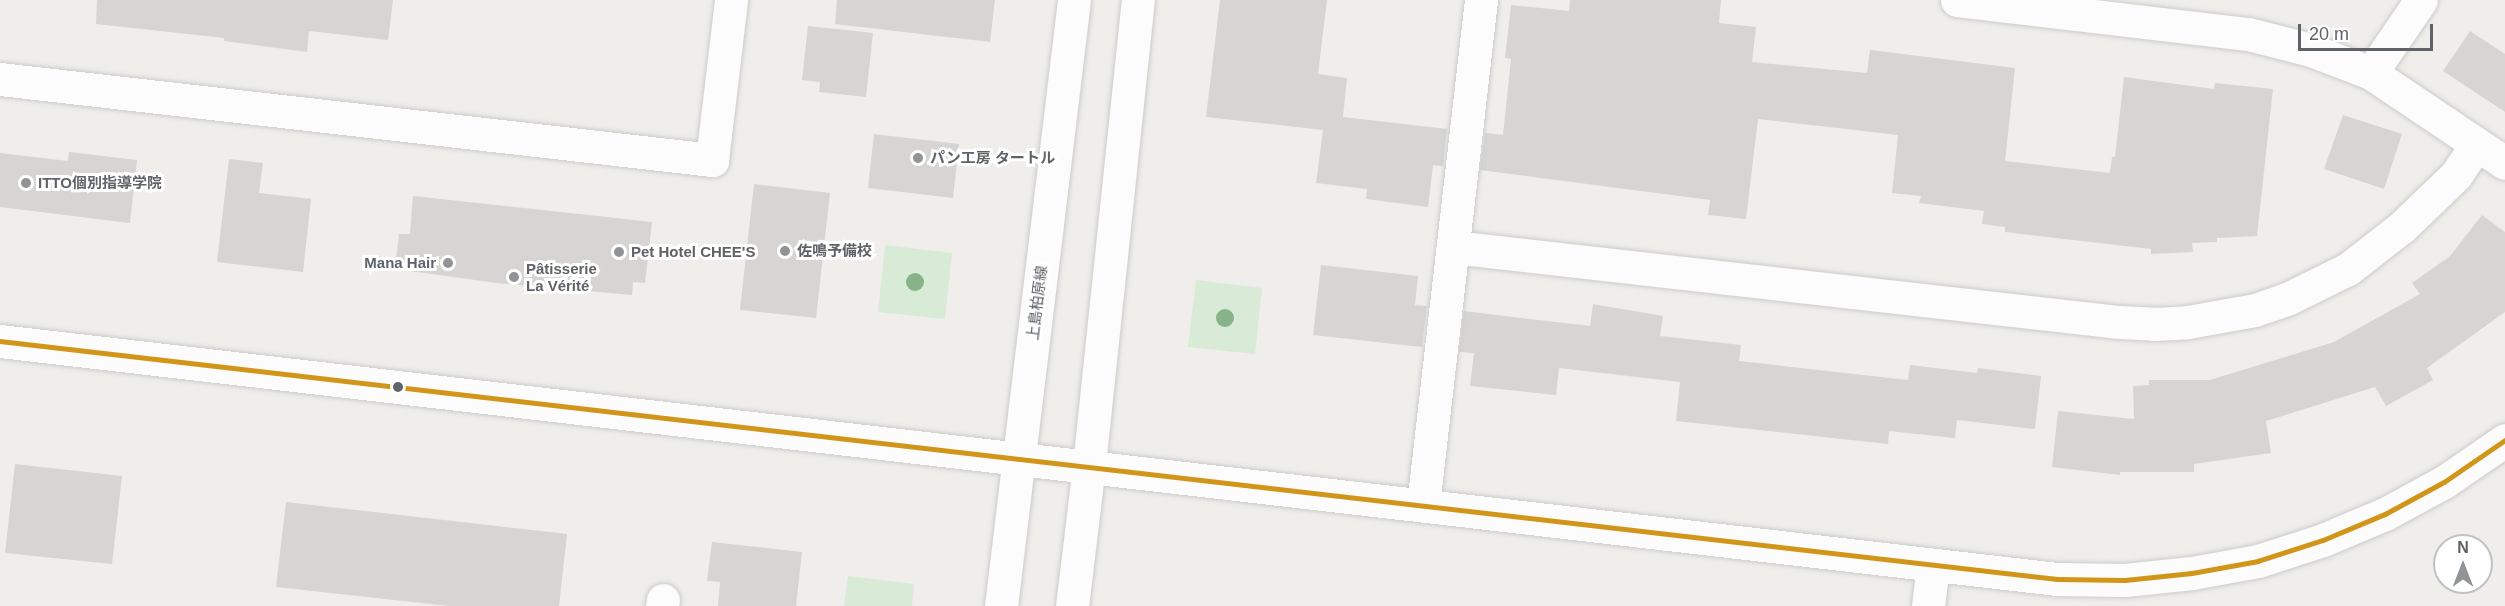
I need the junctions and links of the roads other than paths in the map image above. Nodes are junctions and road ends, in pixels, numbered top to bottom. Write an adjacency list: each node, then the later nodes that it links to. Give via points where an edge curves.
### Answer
1 (731, 0): 8 (street, via 712,160)
2 (1074, 0): 14 (street, 上島柏原線)
3 (1138, 0): 15 (street)
4 (1481, 0): 11 (street)
5 (1957, 0): 7 (street, via 2248,34 2311,50)
6 (2421, 0): 7 (street)
7 (2372, 73): 9 (street)
8 (0, 79)
9 (2477, 144): 10 (street); 11 (street, via 2456,175 2402,227 2348,268 2287,299 2255,310 2188,322 2120,322)
10 (2505, 163)
11 (1453, 247): 16 (street)
12 (0, 341): 14 (street)
13 (2505, 440): 17 (street, via 2444,482 2385,514 2258,561 2125,580 2057,579)
14 (1017, 457): 15 (street); 18 (street, 上島柏原線)
15 (1089, 465): 16 (street); 19 (street)
16 (1423, 505): 17 (street)
17 (1933, 565): 20 (street)
18 (1001, 606)
19 (1072, 606)
20 (1928, 606)

